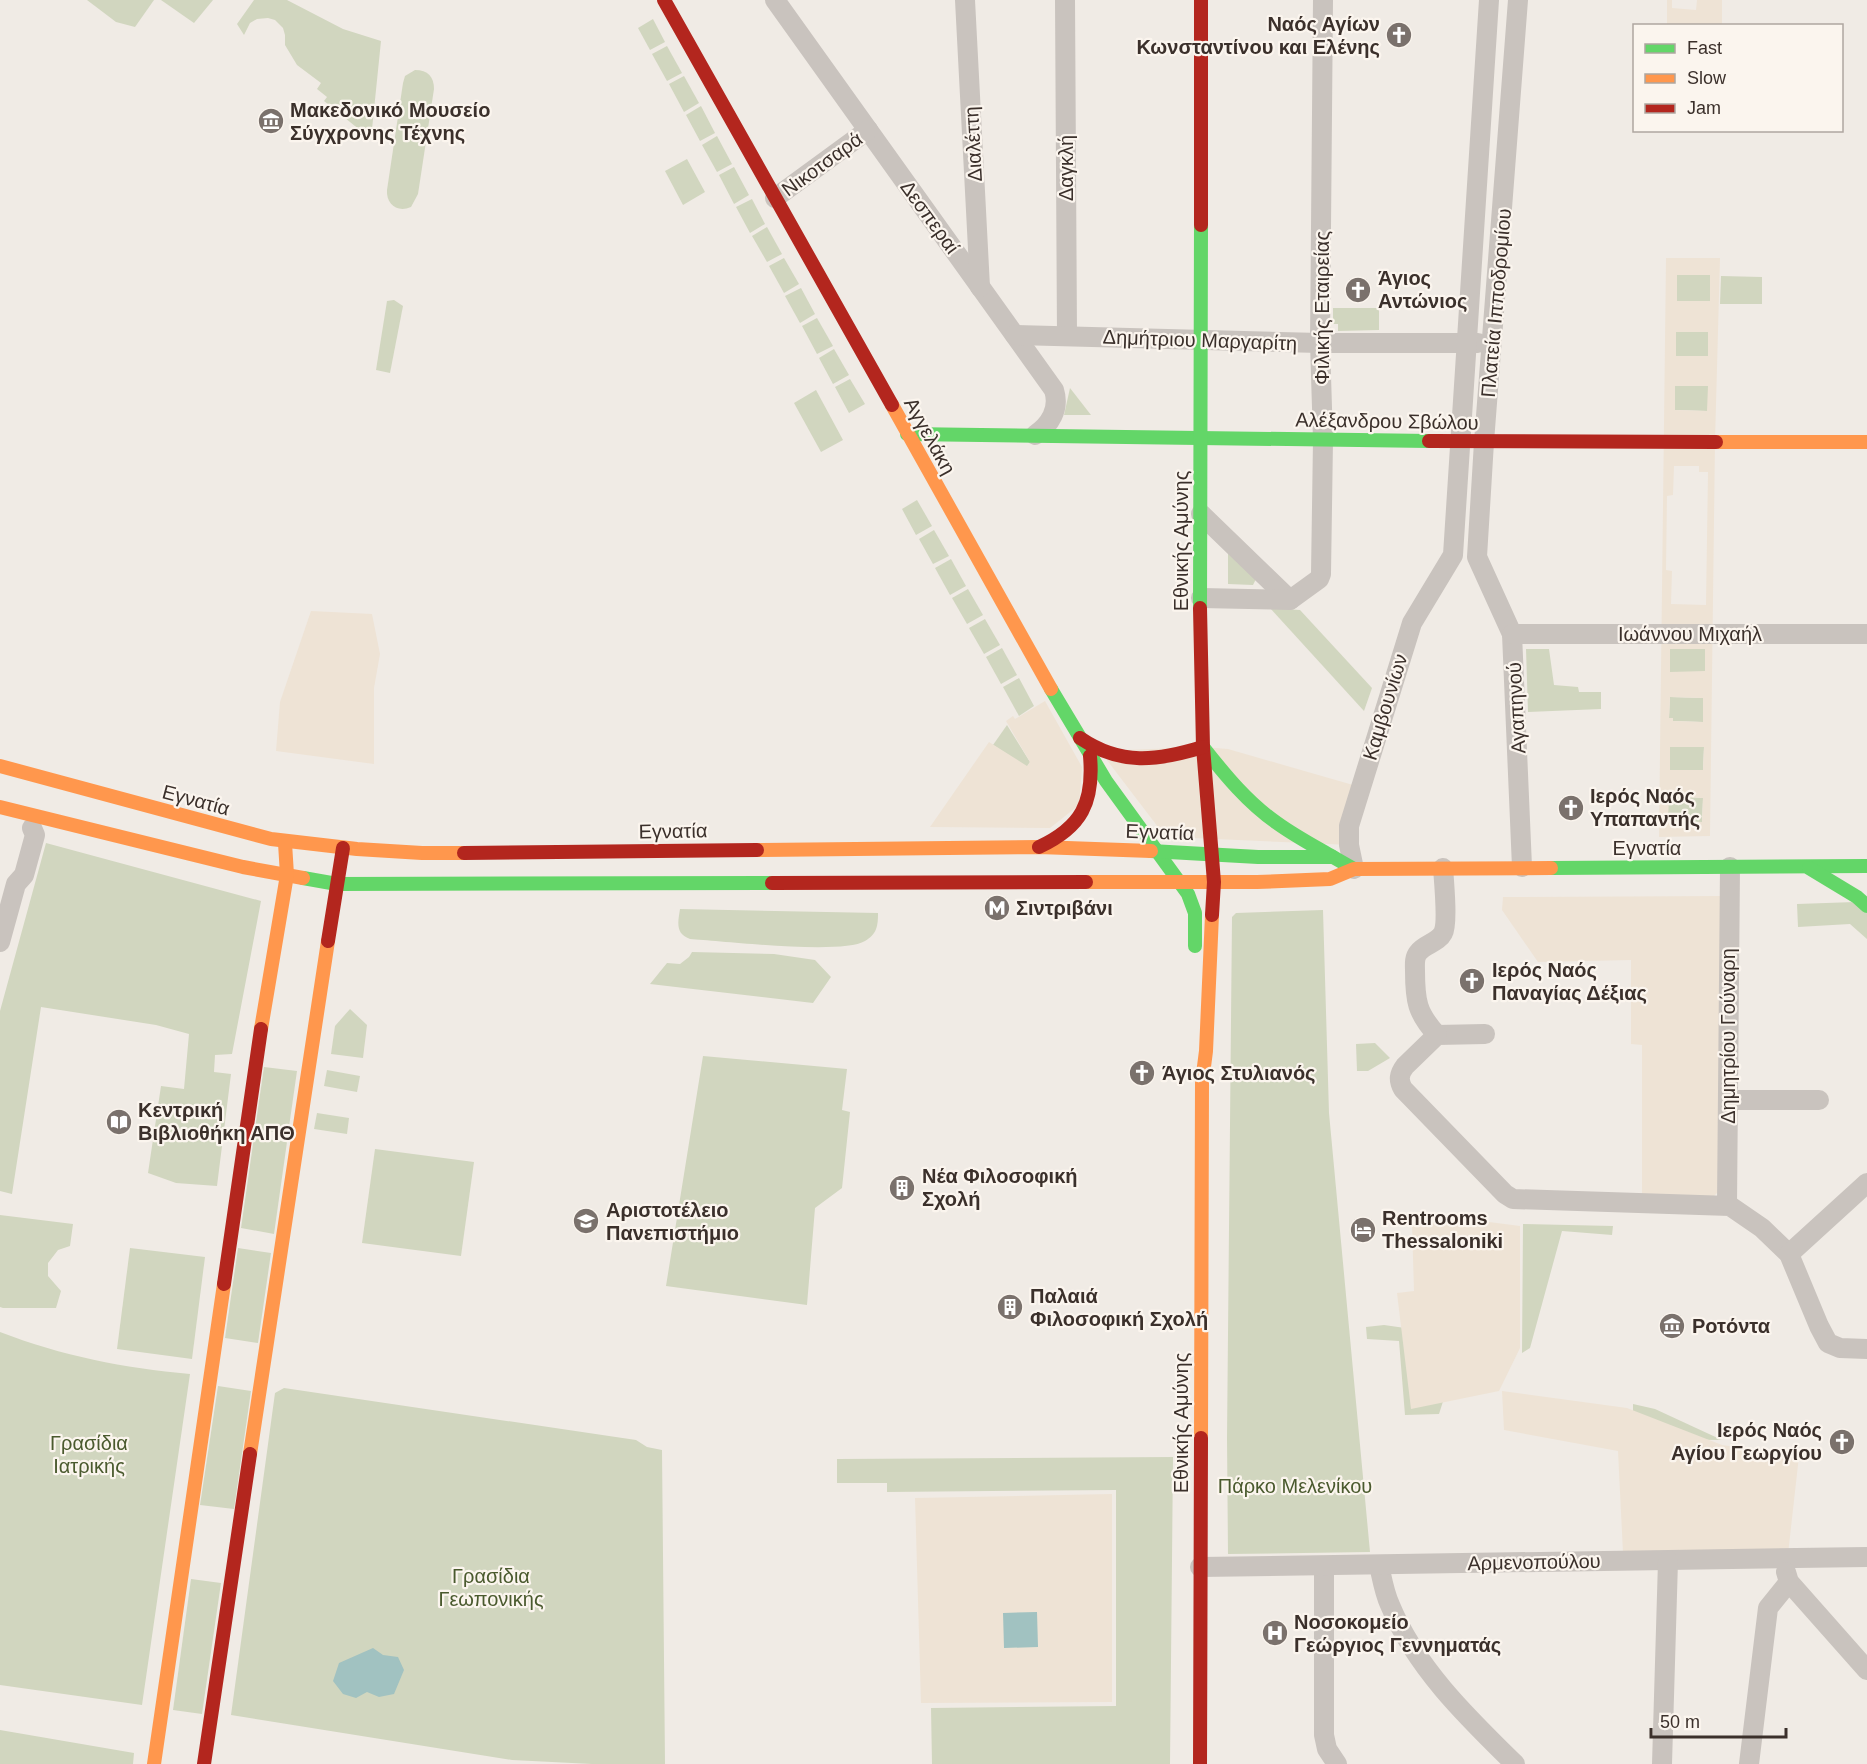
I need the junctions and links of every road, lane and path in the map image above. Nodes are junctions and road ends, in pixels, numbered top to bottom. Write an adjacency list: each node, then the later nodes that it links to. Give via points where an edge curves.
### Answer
1 (664, 0): 10 (main road, Αγγελάκη)
2 (775, 0): 9 (street, Δεσπεραί)
3 (965, 0): 11 (street, Διαλέττη)
4 (1065, 0): 13 (street, Δαγκλή)
5 (1202, 0): 14 (main road, Εθνικής Αμύνης)
6 (1323, 0): 15 (street, Φιλικής Εταιρείας)
7 (1489, 0): 8 (street); 16 (street, Πλατεία Ιπποδρομίου)
8 (1518, 4): 17 (street, Πλατεία Ιπποδρομίου)
9 (868, 130): 10 (street, Νικοτσαρά); 11 (street, Δεσπεραί)
10 (776, 198): 18 (main road, Αγγελάκη)
11 (980, 287): 12 (street, Δεσπεραί)
12 (1015, 335): 13 (street, Δημήτριου Μαργαρίτη); 19 (street, Δεσπεραί, via 1056,397 1052,416)
13 (1067, 336): 14 (street, Δημήτριου Μαργαρίτη)
14 (1202, 340): 15 (street, Δημήτριου Μαργαρίτη); 20 (main road, Εθνικής Αμύνης)
15 (1320, 343): 16 (street, Δημήτριου Μαργαρίτη); 21 (street, Φιλικής Εταιρείας)
16 (1467, 343): 17 (street, Δημήτριου Μαργαρίτη); 22 (street, Πλατεία Ιπποδρομίου)
17 (1492, 344): 23 (street, Πλατεία Ιπποδρομίου)
18 (907, 434): 19 (main road, Αλέξανδρου Σβώλου); 32 (main road, Αγγελάκη)
19 (1035, 435): 20 (main road, Αλέξανδρου Σβώλου)
20 (1201, 437): 21 (main road, Αλέξανδρου Σβώλου); 25 (main road, Εθνικής Αμύνης)
21 (1323, 440): 22 (main road, Αλέξανδρου Σβώλου); 29 (street, Φιλικής Εταιρείας, via 1321,574)
22 (1461, 442): 23 (main road, Αλέξανδρου Σβώλου); 26 (street, Πλατεία Ιπποδρομίου)
23 (1484, 442): 24 (main road, Αλέξανδρου Σβώλου); 27 (street, Πλατεία Ιπποδρομίου)
24 (1867, 442)
25 (1201, 514): 28 (main road, Εθνικής Αμύνης); 29 (street)
26 (1453, 555): 27 (street); 49 (street, Καμβουνίων, via 1412,623 1385,704 1349,826)
27 (1478, 557): 30 (street, Αγαπηνού)
28 (1201, 598): 29 (street); 33 (main road, Εθνικής Αμύνης)
29 (1290, 600)
30 (1512, 634): 31 (street, Ιωάννου Μιχαήλ); 45 (street, Αγαπηνού)
31 (1867, 634)
32 (1078, 736): 33 (main road, via 1100,752 1138,759 1167,758); 34 (main road, Αγγελάκη)
33 (1203, 747): 42 (main road, Εθνικής Αμύνης); 43 (main road, via 1258,808)
34 (1090, 756): 39 (main road, via 1092,784 1083,812 1065,834); 41 (main road, Αγγελάκη)
35 (0, 766): 38 (main road, Εγνατία)
36 (0, 807): 37 (main road, Εγνατία)
37 (34, 822): 50 (main road, Εγνατία); 55 (street, via 35,836 24,875 16,884)
38 (285, 843): 40 (main road, Εγνατία); 50 (main road)
39 (1039, 847): 40 (main road, Εγνατία, via 422,853); 41 (main road, Εγνατία)
40 (343, 848): 53 (main road)
41 (1157, 851): 42 (main road, Εγνατία); 51 (main road, Αγγελάκη)
42 (1212, 854): 43 (main road, Εγνατία); 52 (main road, Εθνικής Αμύνης)
43 (1333, 857): 49 (main road, Εγνατία)
44 (1867, 866): 48 (main road, Εγνατία)
45 (1522, 867): 46 (main road, Εγνατία); 47 (main road, Εγνατία)
46 (1730, 867): 48 (main road, Εγνατία); 61 (street, Δημητρίου Γούναρη)
47 (1443, 868): 49 (main road, Εγνατία); 59 (street, via 1445,931 1420,950 1415,961 1418,1008)
48 (1809, 868): 54 (main road)
49 (1354, 869): 52 (main road, Εγνατία, via 1330,879)
50 (287, 875): 53 (main road, Εγνατία); 75 (main road)
51 (1179, 881): 52 (main road, Εγνατία); 53 (main road, Εγνατία); 56 (main road, via 1195,913)
52 (1214, 882): 60 (main road, Εθνικής Αμύνης)
53 (337, 884): 76 (main road)
54 (1867, 906)
55 (0, 942)
56 (1195, 964)
57 (1195, 997): 60 (main road, Εθνικής Αμύνης, via 1194,1052)
58 (1485, 1034): 59 (street)
59 (1437, 1035): 64 (street, via 1404,1069 1402,1089 1513,1199)
60 (1202, 1082): 72 (main road, Εθνικής Αμύνης)
61 (1728, 1100): 62 (street); 64 (street, Δημητρίου Γούναρη)
62 (1819, 1100)
63 (1867, 1183): 65 (street)
64 (1727, 1205): 65 (street, via 1754,1222)
65 (1789, 1254): 66 (street, via 1827,1341 1840,1348)
66 (1867, 1349)
67 (1867, 1557): 68 (street, Αρμενοπούλου)
68 (1782, 1558): 69 (street, Αρμενοπούλου); 73 (street)
69 (1668, 1560): 70 (street, Αρμενοπούλου); 80 (street)
70 (1379, 1565): 71 (street, Αρμενοπούλου); 79 (street, via 1392,1610 1427,1668 1468,1718)
71 (1324, 1566): 72 (street, Αρμενοπούλου); 78 (street, via 1324,1735)
72 (1200, 1567): 77 (main road, Εθνικής Αμύνης)
73 (1789, 1582): 74 (street); 81 (street, via 1768,1608)
74 (1867, 1670)
75 (154, 1764)
76 (204, 1764)
77 (1200, 1764)
78 (1337, 1764)
79 (1515, 1764)
80 (1662, 1764)
81 (1749, 1764)

